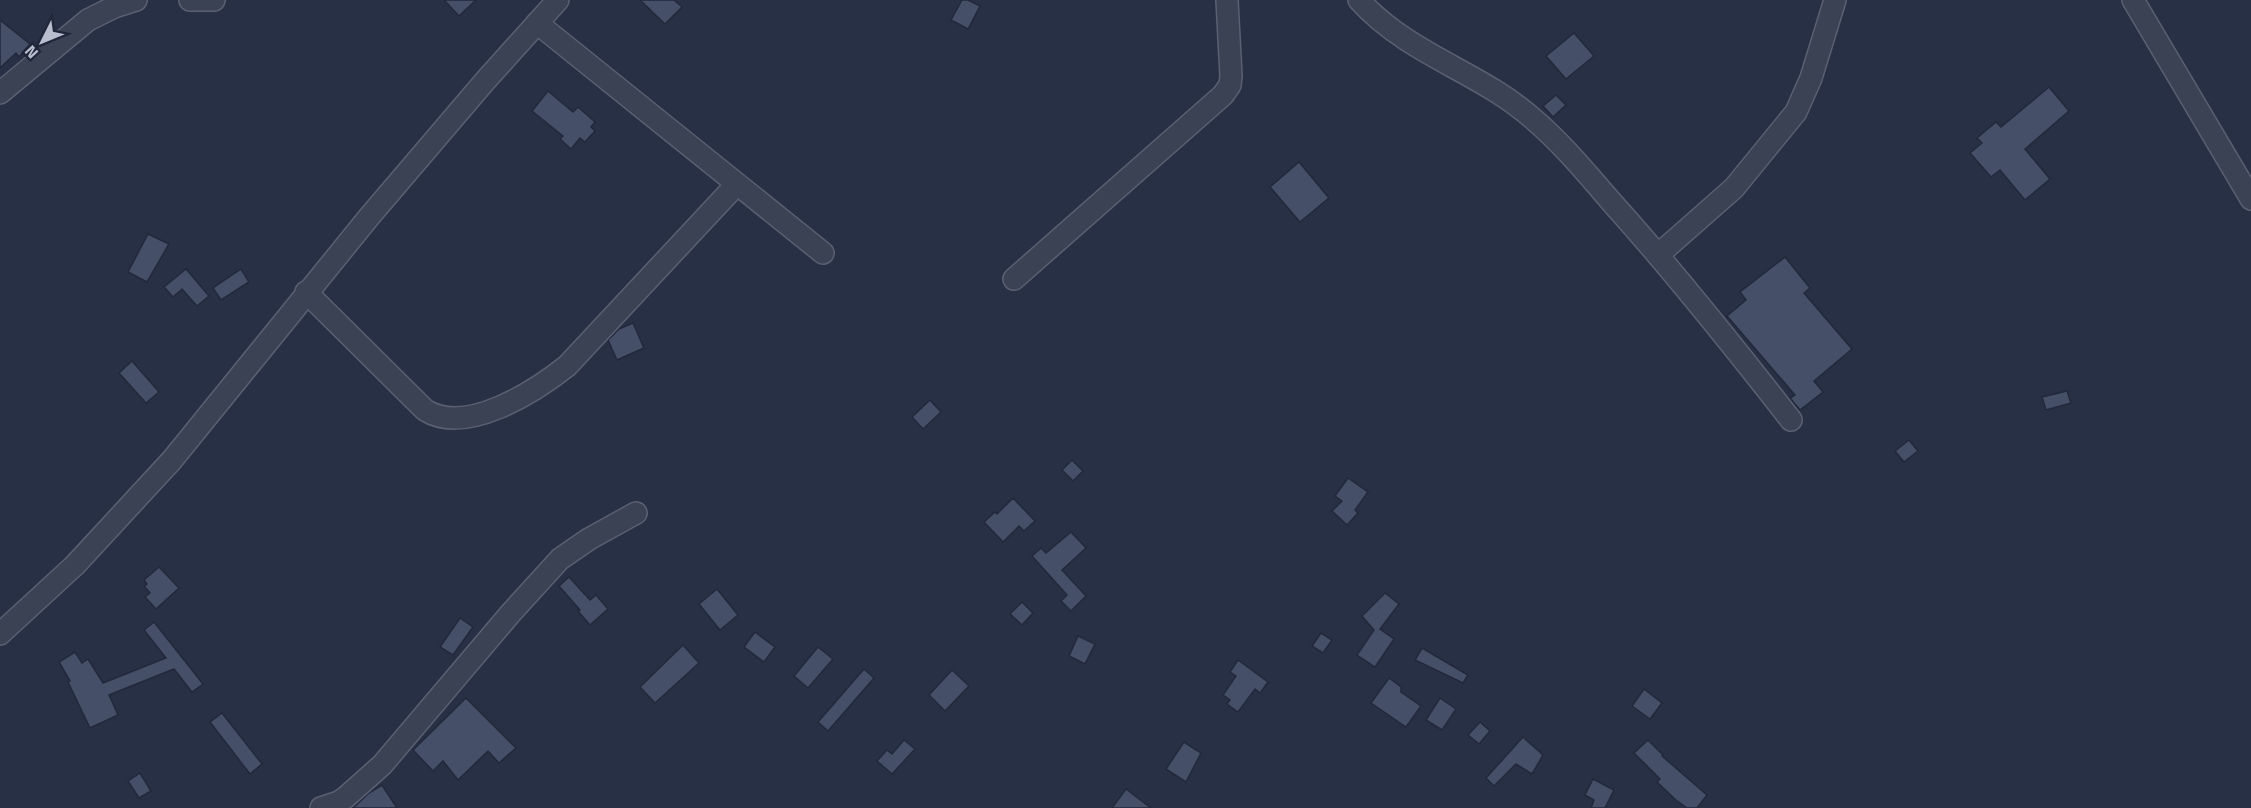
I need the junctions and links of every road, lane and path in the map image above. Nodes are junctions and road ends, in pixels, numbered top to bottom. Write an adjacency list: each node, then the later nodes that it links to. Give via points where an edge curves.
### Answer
1 (136, 0): 10 (street, via 88,20)
2 (189, 0): 3 (street)
3 (214, 0)
4 (558, 0): 9 (street)
5 (1227, 0): 15 (street, via 1231,76 1223,95)
6 (1359, 0): 14 (street, via 1391,30 1422,51 1531,116 1560,143)
7 (1834, 0): 14 (street, via 1796,112 1734,188)
8 (2133, 0): 12 (street)
9 (537, 23): 11 (street); 16 (street)
10 (0, 93)
11 (736, 185): 13 (street); 16 (street, via 567,366 535,390 460,420 425,411)
12 (2251, 200)
13 (823, 253)
14 (1658, 255): 17 (street)
15 (1014, 279)
16 (306, 292): 19 (street, via 199,428 119,518 56,584)
17 (1791, 420)
18 (636, 513): 20 (street, via 561,559 382,765 339,802)
19 (0, 634)
20 (321, 808)

